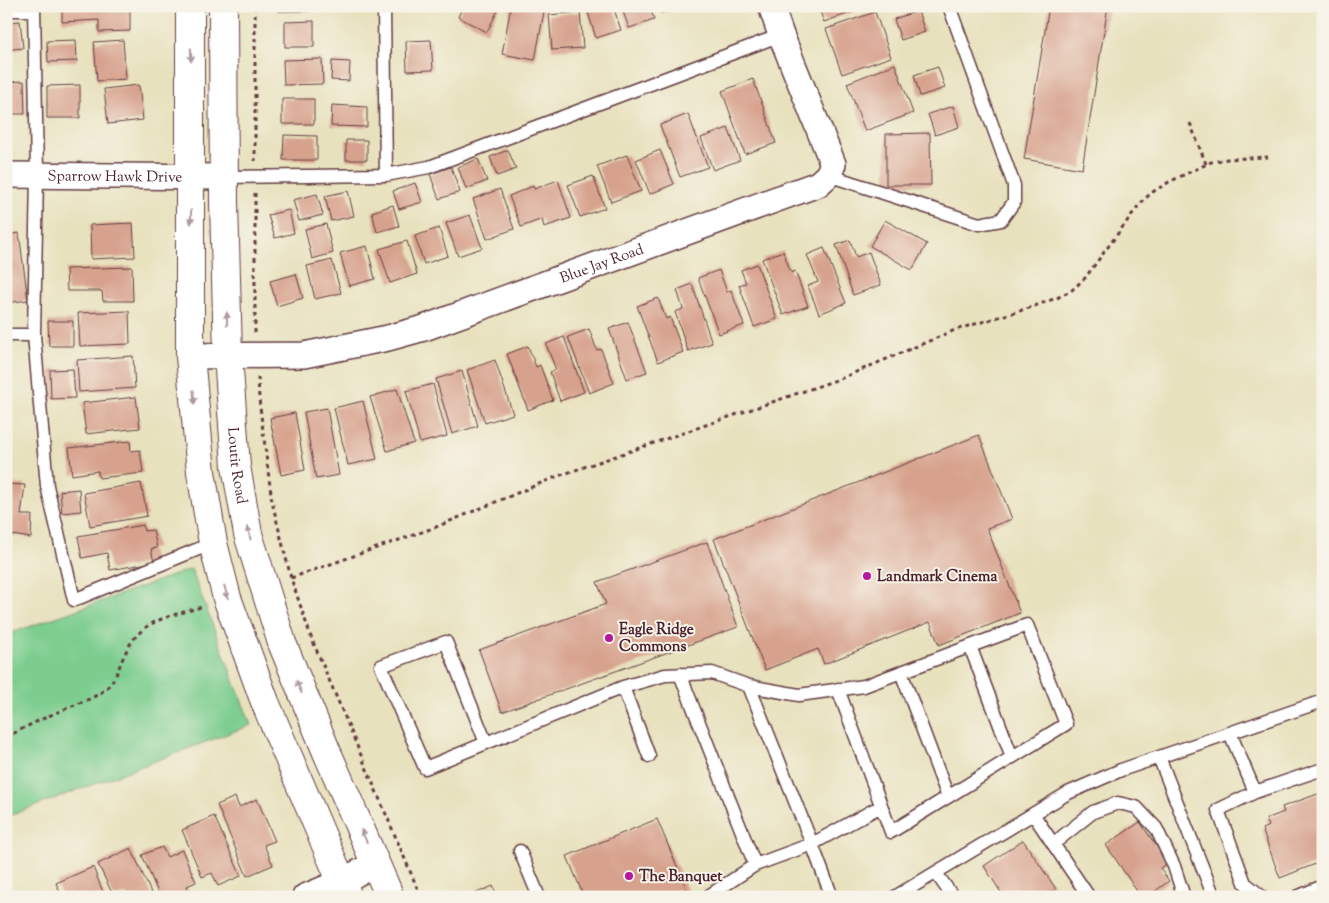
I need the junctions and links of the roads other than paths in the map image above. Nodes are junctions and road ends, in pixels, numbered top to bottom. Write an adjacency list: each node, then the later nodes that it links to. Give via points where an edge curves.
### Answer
1 (190, 6): 13 (street, one-way to 13)
2 (223, 6): 14 (street, Loutit Road)
3 (384, 6): 12 (lane)
4 (772, 6): 8 (street)
5 (949, 6): 9 (lane, via 1014,185 1014,202 1001,220 979,224)
6 (34, 8): 7 (lane); 11 (lane)
7 (6, 10)
8 (780, 35): 9 (street, via 833,164); 12 (lane, via 429,167)
9 (828, 174): 18 (street, Blue Jay Road, via 818,184 424,328 304,355)
10 (6, 175): 11 (street, Sparrow Hawk Drive)
11 (37, 175): 13 (street, Sparrow Hawk Drive); 16 (lane)
12 (386, 175): 14 (lane)
13 (190, 176): 14 (street, Sparrow Hawk Drive); 17 (street, one-way to 17)
14 (224, 177): 18 (street, Loutit Road, one-way to 14)
15 (6, 335): 16 (lane)
16 (34, 335): 19 (lane, via 46,486 74,600)
17 (190, 356): 18 (street, Blue Jay Road); 19 (street, one-way to 19, via 200,472)
18 (228, 356): 40 (street, Loutit Road, one-way to 18, via 282,643 248,534 236,466)
19 (214, 543): 44 (street, one-way to 44, via 227,598 265,702)
20 (970, 646): 21 (lane); 31 (lane); 31 (lane, via 1027,625 1066,724)
21 (901, 672): 25 (lane, via 864,686); 34 (lane)
22 (680, 674): 23 (lane, via 712,673); 24 (lane); 41 (lane)
23 (749, 686): 25 (lane, via 799,694); 37 (lane)
24 (623, 687): 28 (lane); 29 (lane)
25 (838, 689): 35 (lane)
26 (1323, 701): 27 (lane)
27 (1230, 733): 30 (lane); 33 (lane)
28 (486, 743): 28 (lane, via 425,768 381,666 446,642)
29 (649, 756)
30 (1158, 757): 36 (lane, via 1068,794); 54 (lane)
31 (1012, 758): 34 (lane)
32 (1323, 769): 33 (lane)
33 (1255, 792): 55 (lane, via 1218,810 1245,883)
34 (948, 797): 35 (lane, via 891,832)
35 (881, 806): 37 (lane)
36 (1033, 814): 38 (lane); 42 (lane)
37 (812, 844): 41 (lane); 49 (lane)
38 (1053, 844): 52 (lane); 53 (lane, via 1093,812 1118,803 1136,807 1156,828)
39 (520, 851): 47 (lane)
40 (376, 863): 44 (street); 46 (street, Loutit Road)
41 (755, 865): 48 (lane)
42 (936, 872): 50 (lane); 51 (lane)
43 (1323, 886): 56 (lane)
44 (344, 889): 45 (street)
45 (305, 897)
46 (390, 897)
47 (539, 897)
48 (706, 897)
49 (832, 897)
50 (895, 897)
51 (953, 897)
52 (1089, 897)
53 (1184, 897)
54 (1214, 897)
55 (1262, 897)
56 (1298, 897)

